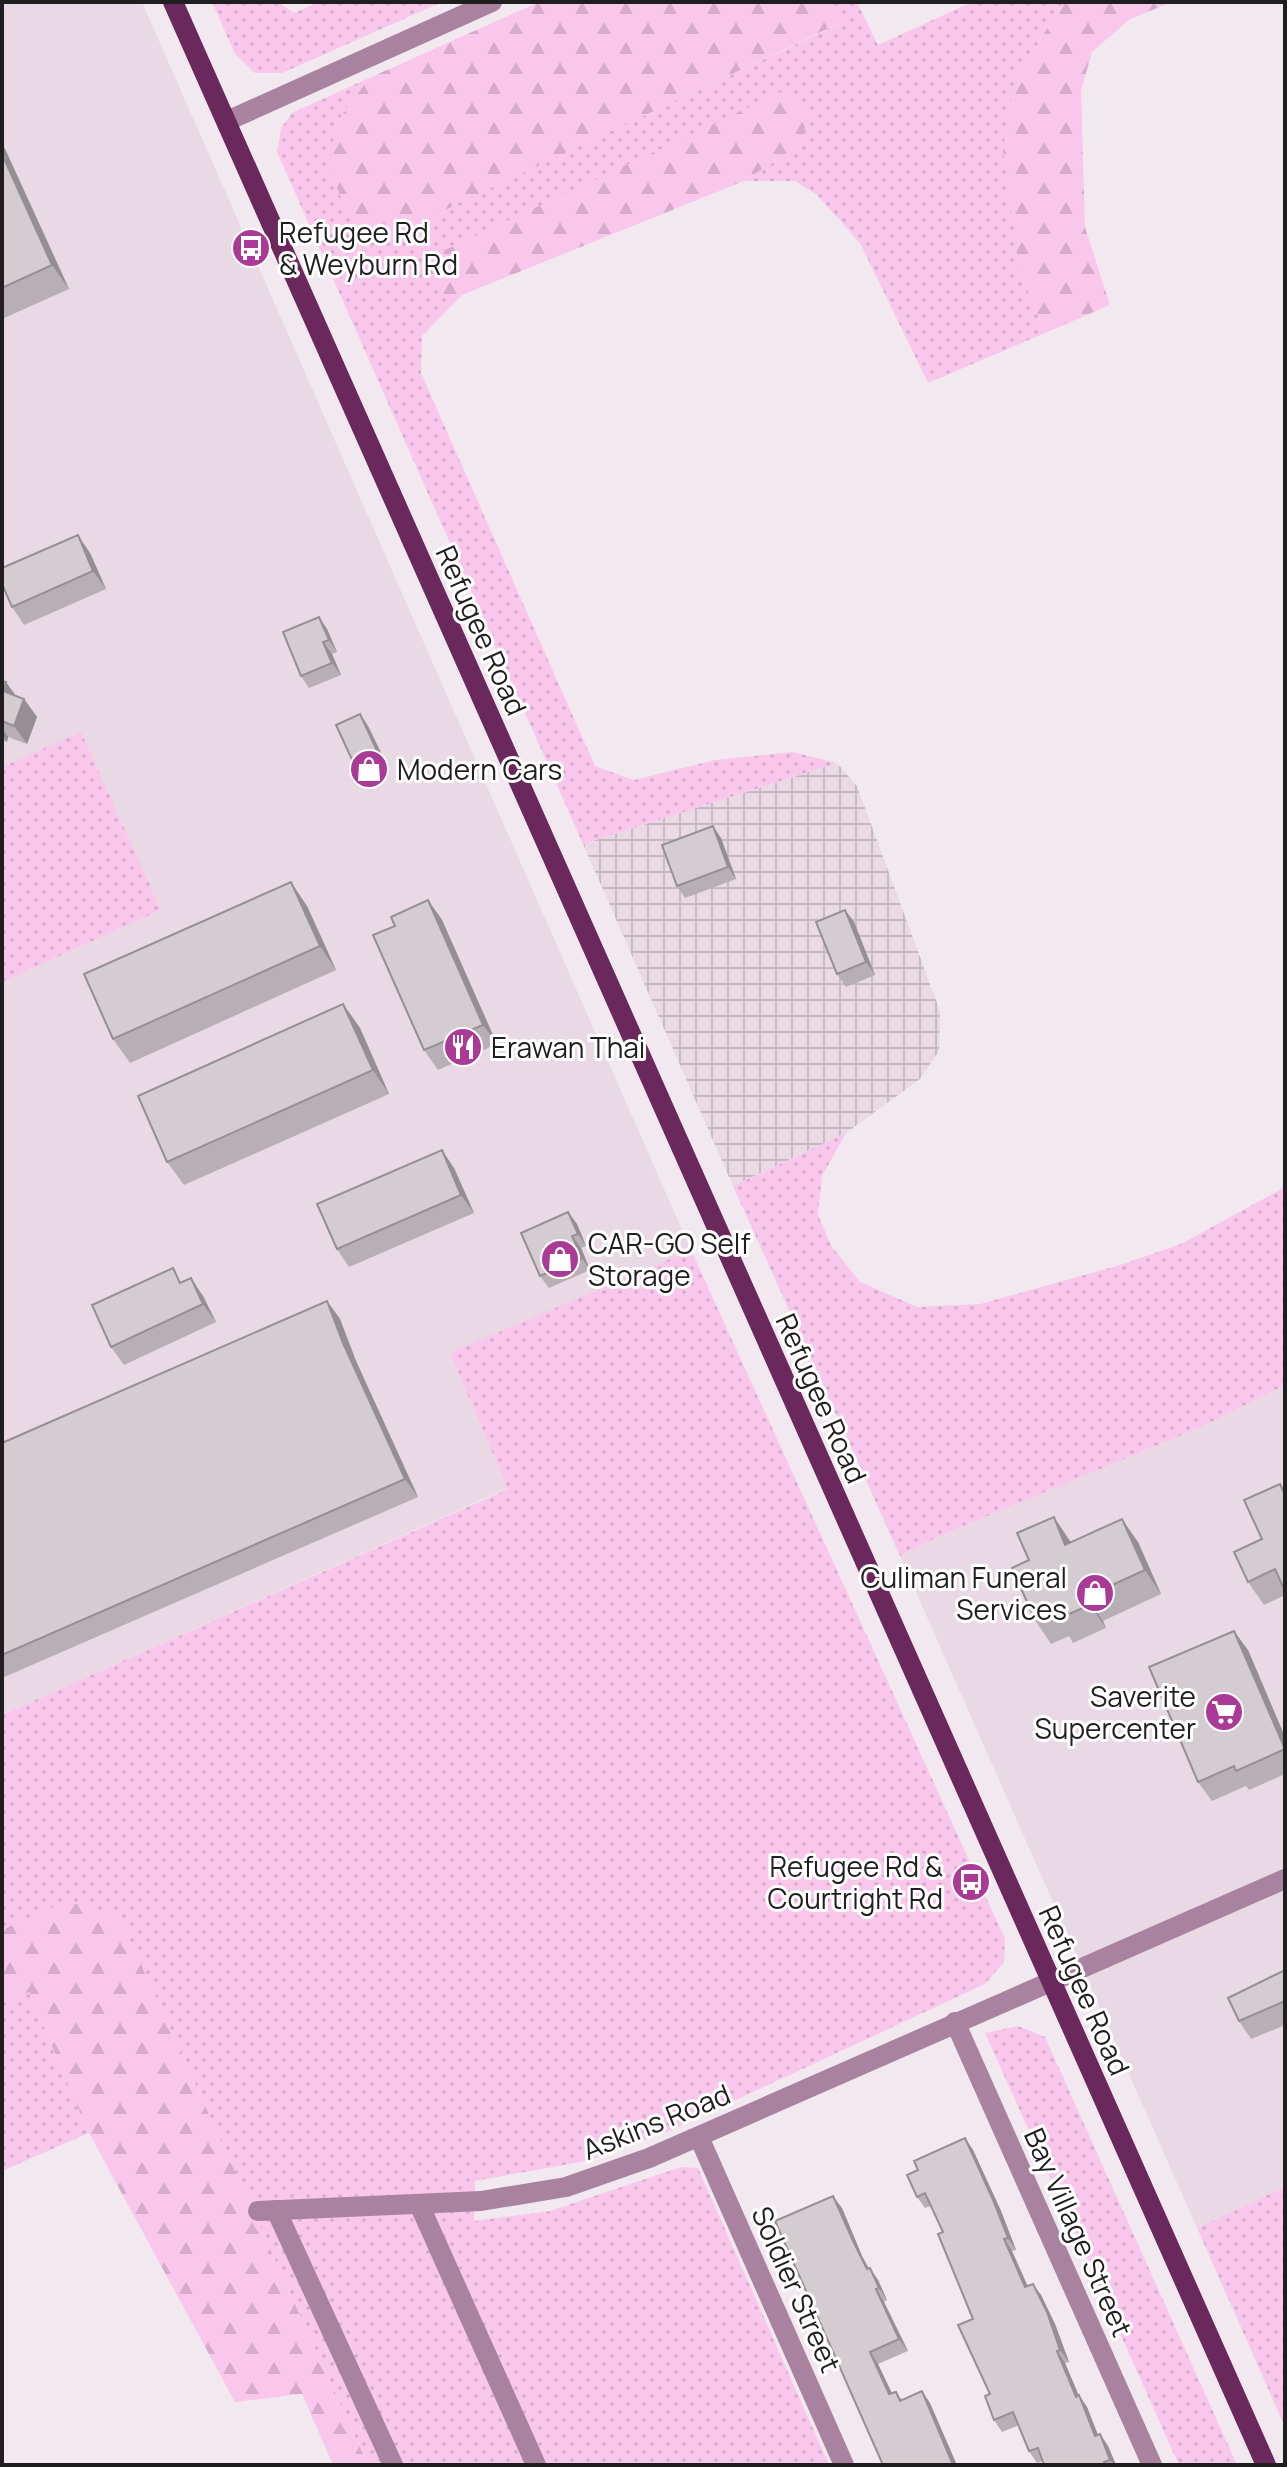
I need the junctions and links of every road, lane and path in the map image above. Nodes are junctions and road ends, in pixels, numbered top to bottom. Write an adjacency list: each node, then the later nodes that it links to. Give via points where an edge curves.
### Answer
1 (173, 2): 3 (main road, Refugee Road)
2 (492, 2): 3 (street)
3 (227, 121): 5 (main road, Refugee Road)
4 (1285, 1879): 5 (street, Askins Road)
5 (1050, 1982): 6 (street, Askins Road); 13 (main road, Refugee Road)
6 (955, 2022): 7 (street, Askins Road); 12 (street, Bay Village Street)
7 (699, 2137): 8 (street, Askins Road, via 566,2187 481,2201); 11 (street, Soldier Street)
8 (419, 2204): 9 (street, Askins Road, via 267,2210); 10 (street)
9 (393, 2465)
10 (536, 2465)
11 (844, 2465)
12 (1152, 2465)
13 (1266, 2465)

